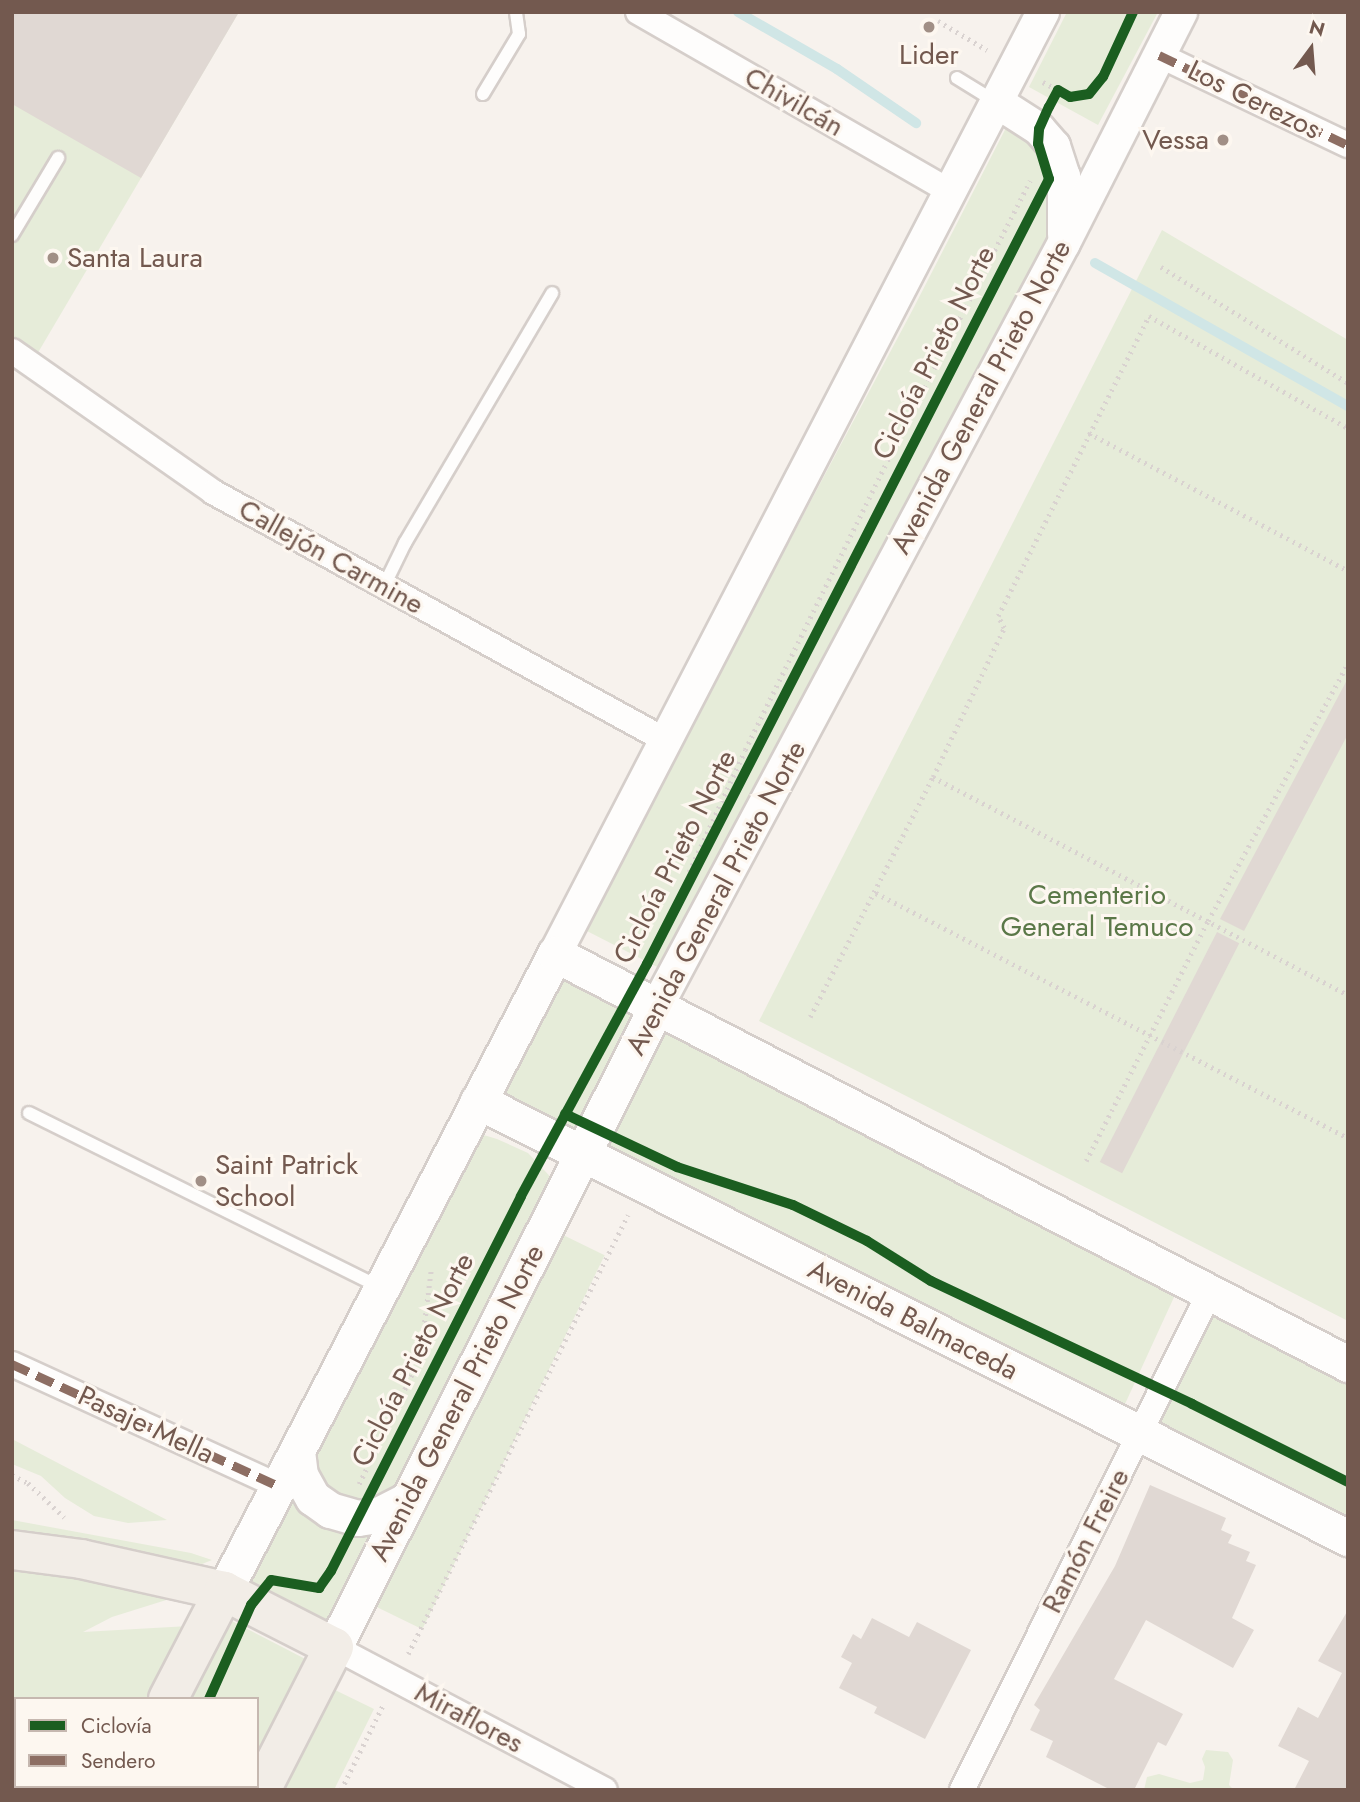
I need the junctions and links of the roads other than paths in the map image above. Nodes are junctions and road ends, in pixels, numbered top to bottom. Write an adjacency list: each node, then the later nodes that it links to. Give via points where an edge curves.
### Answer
1 (516, 12): 7 (lane, via 519,34)
2 (638, 12): 11 (street, Chivilcán)
3 (1043, 12): 8 (street)
4 (1181, 12): 5 (street, Avenida General Prieto Norte)
5 (1159, 55): 9 (street, Los Cerezos); 13 (street, Avenida General Prieto Norte)
6 (957, 78): 8 (lane)
7 (483, 94)
8 (997, 102): 11 (street); 13 (street, via 1040,144 1054,146 1064,176)
9 (1348, 145)
10 (58, 158): 12 (lane)
11 (951, 192): 17 (street)
12 (12, 235)
13 (1064, 243): 19 (street, Avenida General Prieto Norte)
14 (552, 293): 16 (lane)
15 (12, 351): 16 (street, Callejón Carmine, via 213,492)
16 (384, 586): 17 (street, Callejón Carmine)
17 (665, 740): 18 (street)
18 (555, 954): 19 (main road); 20 (main road)
19 (656, 1008): 22 (main road, Avenida General Prieto Norte); 24 (main road)
20 (478, 1101): 22 (main road, Avenida Balmaceda); 23 (main road)
21 (29, 1113): 23 (lane)
22 (583, 1154): 27 (main road, Avenida Balmaceda); 30 (main road, Avenida General Prieto Norte)
23 (382, 1288): 28 (main road)
24 (1210, 1292): 26 (main road); 27 (street, Ramón Freire)
25 (12, 1364): 29 (street, Pasaje Mella)
26 (1348, 1364)
27 (1140, 1433): 31 (main road, Avenida Balmaceda); 38 (street, Ramón Freire)
28 (297, 1451): 29 (main road); 30 (main road, via 300,1475 313,1498 344,1516 377,1515)
29 (279, 1486): 33 (main road)
30 (408, 1500): 34 (main road, Avenida General Prieto Norte)
31 (1348, 1538)
32 (12, 1550): 33 (main road, via 81,1559)
33 (224, 1591): 34 (main road); 35 (main road)
34 (334, 1647): 36 (main road, Avenida General Prieto Norte); 37 (street, Miraflores)
35 (169, 1697)
36 (261, 1790)
37 (605, 1790)
38 (962, 1790)

